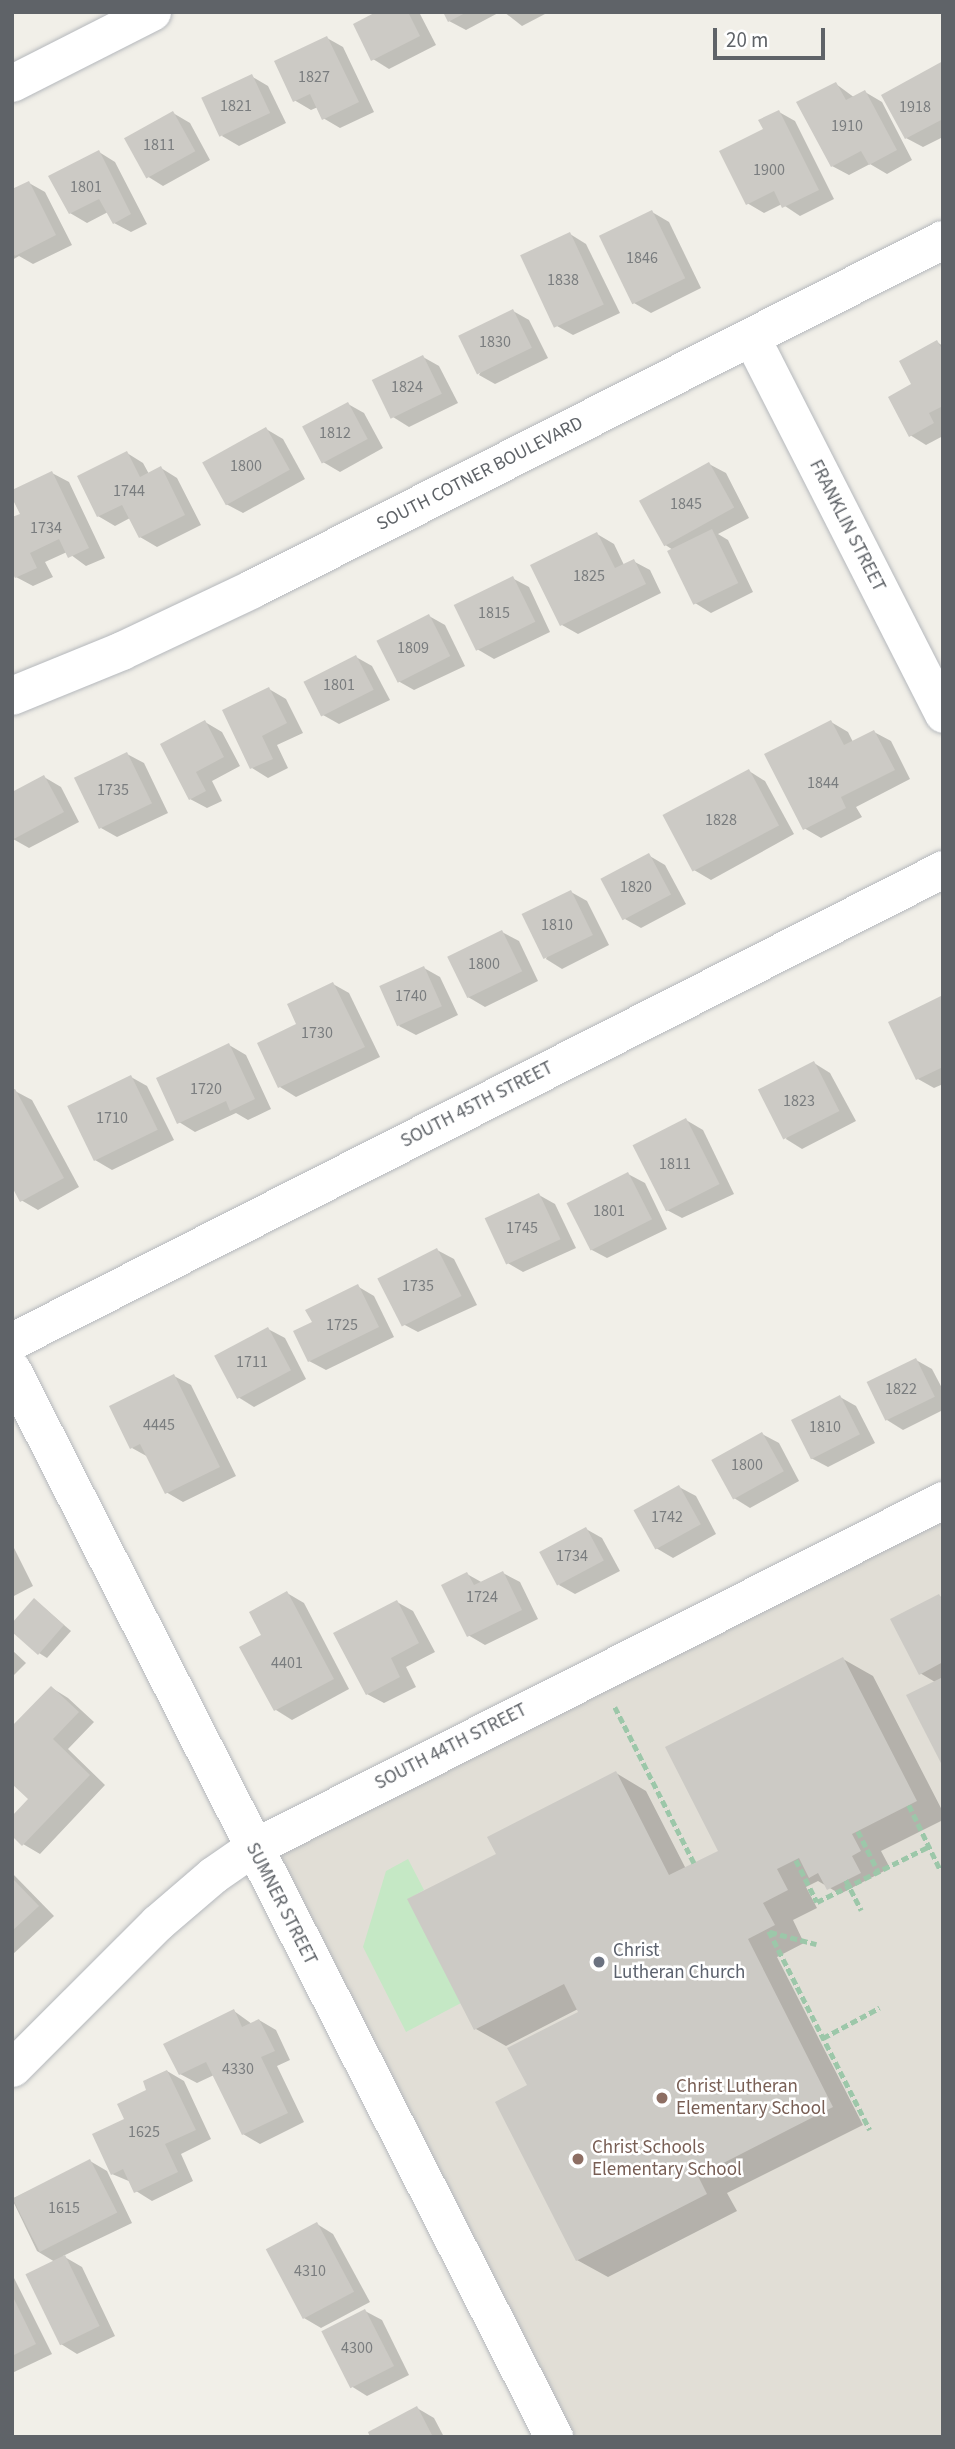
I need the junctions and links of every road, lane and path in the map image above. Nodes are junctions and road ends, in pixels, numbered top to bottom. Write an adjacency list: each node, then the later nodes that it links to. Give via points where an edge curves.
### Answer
1 (152, 12): 2 (street)
2 (12, 83)
3 (943, 240): 4 (street, SOUTH COTNER BOULEVARD)
4 (751, 337): 5 (street, SOUTH COTNER BOULEVARD, via 251,590 122,651); 6 (street, FRANKLIN STREET)
5 (12, 695)
6 (943, 714)
7 (943, 869): 8 (street, SOUTH 45TH STREET)
8 (12, 1341)
9 (12, 1370): 15 (street, SUMNER STREET)
10 (943, 1500): 15 (street, SOUTH 44TH STREET)
11 (617, 1710): 17 (path)
12 (909, 1805): 14 (path)
13 (858, 1831): 19 (path)
14 (930, 1846): 18 (path); 19 (path)
15 (252, 1848): 25 (street, SOUTH 44TH STREET, via 157,1923); 27 (street, SUMNER STREET)
16 (796, 1860): 20 (path, via 817,1902)
17 (694, 1863)
18 (940, 1869)
19 (878, 1871): 20 (path)
20 (848, 1883): 21 (path)
21 (861, 1910)
22 (816, 1944): 24 (path, via 769,1931)
23 (880, 2008): 24 (path)
24 (823, 2038): 26 (path)
25 (12, 2068)
26 (870, 2130)
27 (554, 2437)

